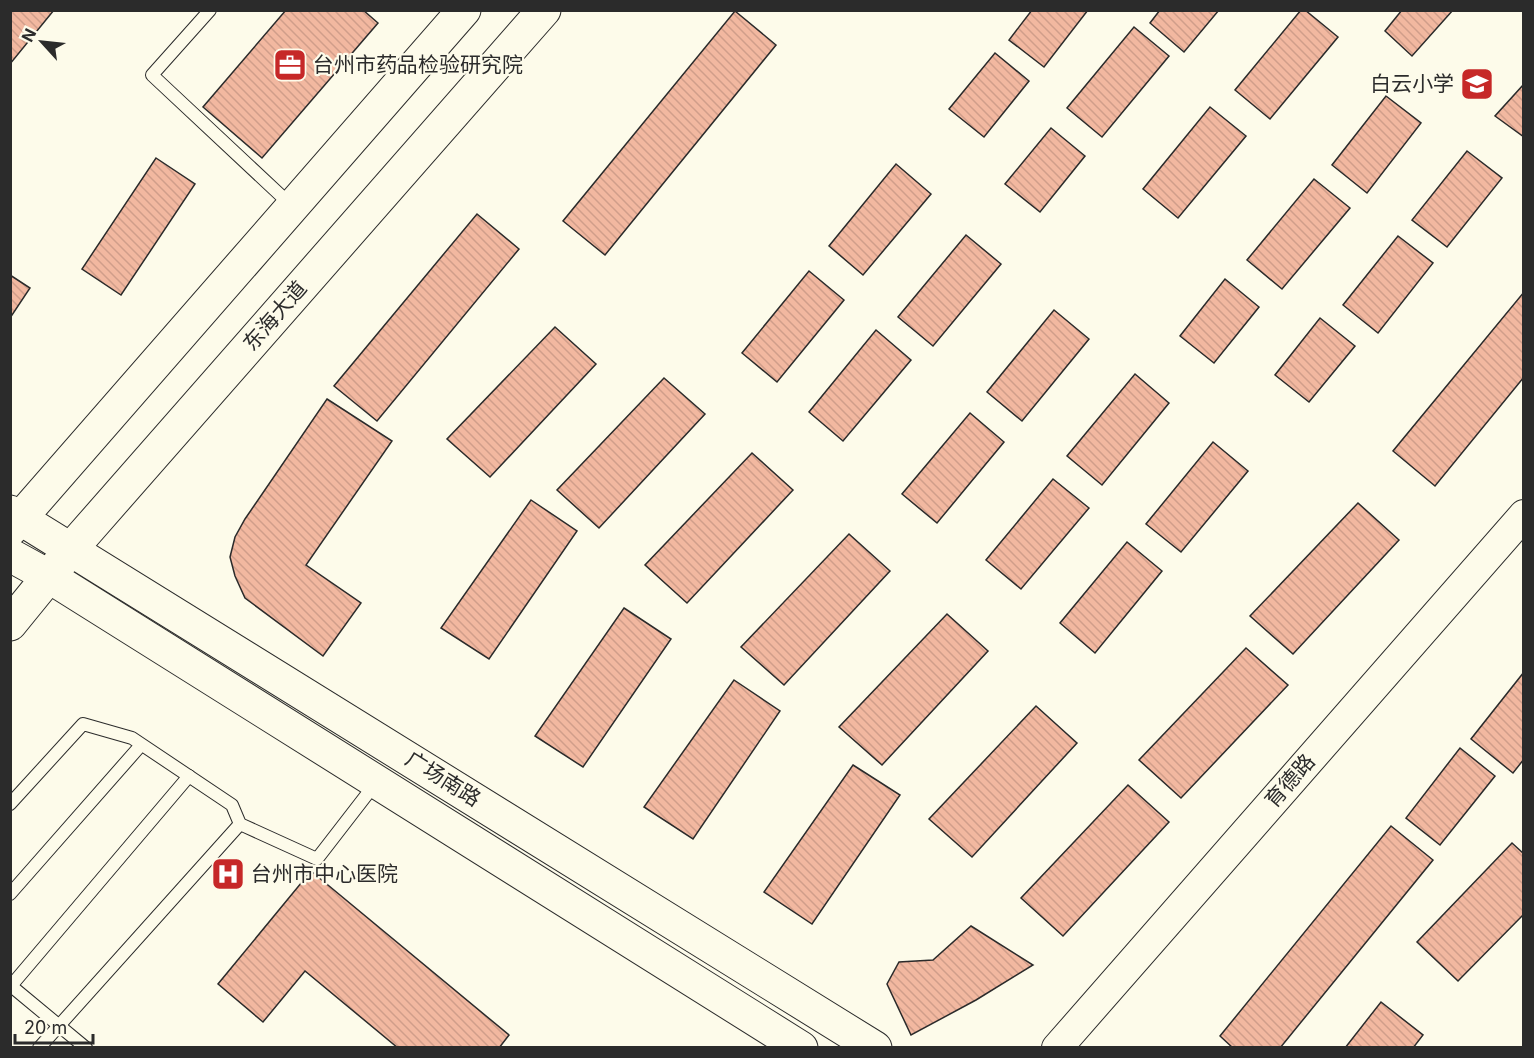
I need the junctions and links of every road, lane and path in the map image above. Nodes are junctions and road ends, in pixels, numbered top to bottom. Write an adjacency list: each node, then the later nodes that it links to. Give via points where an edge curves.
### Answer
1 (210, 10): 4 (lane, via 152,75)
2 (464, 10): 4 (main road)
3 (544, 10): 7 (main road, 东海大道)
4 (293, 206): 6 (main road)
5 (1524, 515): 23 (street, 育德路)
6 (14, 520): 7 (main road, 广场南路)
7 (71, 549): 9 (main road, 东海大道); 22 (main road, 广场南路)
8 (10, 555): 9 (main road, 广场南路)
9 (50, 577): 10 (main road, 东海大道); 13 (main road, 广场南路)
10 (10, 624)
11 (141, 745): 12 (lane); 14 (lane, via 132,738 83,724); 16 (lane)
12 (189, 776): 15 (lane, via 232,804); 17 (lane)
13 (377, 782): 15 (lane, via 317,859); 21 (main road, 广场南路)
14 (10, 804)
15 (240, 824): 18 (lane)
16 (10, 894)
17 (11, 986): 18 (lane)
18 (59, 1025): 19 (lane); 20 (lane)
19 (39, 1047)
20 (86, 1047)
21 (801, 1047)
22 (875, 1047)
23 (1057, 1047)

